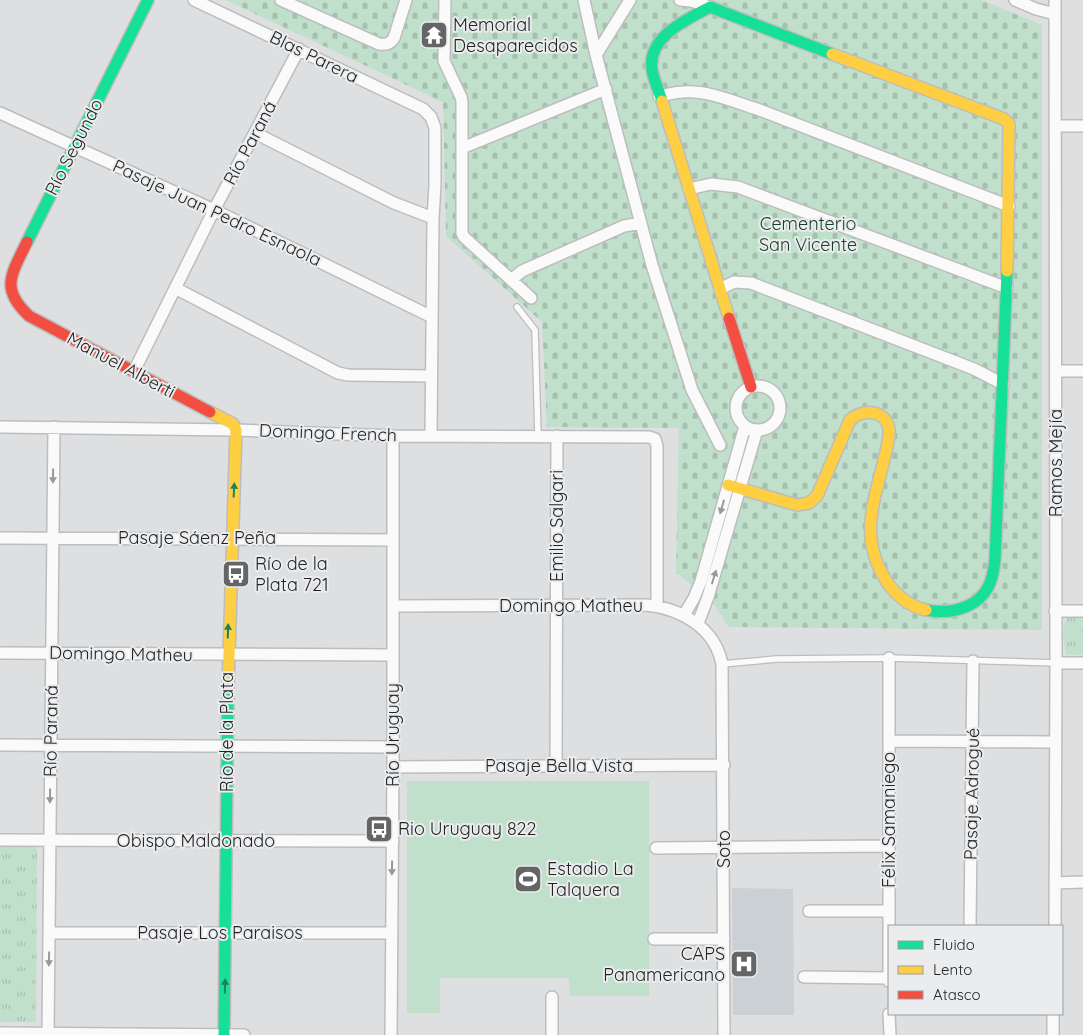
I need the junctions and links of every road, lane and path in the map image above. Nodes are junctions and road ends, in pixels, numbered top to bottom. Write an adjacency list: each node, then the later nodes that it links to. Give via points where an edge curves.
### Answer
1 (148, 0): 21 (street, Río Segundo)
2 (194, 0): 13 (street, Blas Parera)
3 (282, 0): 4 (street, via 385,44 394,38)
4 (406, 0)
5 (445, 0): 22 (street, via 444,61 461,97)
6 (584, 0): 14 (street)
7 (630, 0): 14 (street)
8 (680, 0): 11 (street)
9 (1015, 0): 12 (street)
10 (1055, 0): 12 (street, Ramos Mejía)
11 (710, 7): 16 (street, via 673,27 660,41 652,65); 24 (street, via 1004,119 1010,131)
12 (1055, 14): 18 (street, Ramos Mejía)
13 (299, 49): 20 (street, Río Paraná); 26 (street, Blas Parera, via 423,110 431,117 435,128)
14 (596, 55): 15 (street)
15 (606, 89): 22 (street); 27 (street)
16 (660, 96): 23 (street); 24 (street, via 689,92 726,99)
17 (0, 113): 21 (street, Pasaje Juan Pedro Esnaola)
18 (1055, 126): 19 (street); 37 (street, Ramos Mejía)
19 (1083, 126)
20 (255, 133): 25 (street, Río Paraná); 26 (street)
21 (74, 146): 25 (street, Pasaje Juan Pedro Esnaola); 32 (street, Río Segundo, via 10,277)
22 (462, 148): 28 (street, via 462,233)
23 (688, 188): 30 (street); 31 (street, via 710,184 738,187)
24 (1008, 206): 31 (street)
25 (214, 210): 29 (street, Río Paraná); 35 (street, Pasaje Juan Pedro Esnaola)
26 (433, 218): 35 (street)
27 (641, 224): 28 (street, via 624,226 522,271); 51 (street, via 692,390)
28 (511, 280): 33 (street)
29 (175, 288): 36 (street, Río Paraná); 39 (street, via 338,373)
30 (720, 288): 40 (street, via 734,282 751,283 974,369); 41 (street)
31 (1007, 288): 40 (street)
32 (9, 296): 36 (street, Manuel Alberti, via 30,316)
33 (531, 298)
34 (517, 307): 49 (lane, via 535,330)
35 (432, 317): 39 (street)
36 (134, 371): 45 (street, Manuel Alberti, via 233,424)
37 (1056, 371): 38 (street); 62 (street, Ramos Mejía)
38 (1083, 371)
39 (431, 376): 48 (street)
40 (1003, 384): 53 (street, via 995,560 992,577 984,593 964,609 935,612 915,607 896,594 882,572 869,532 889,429 885,420 874,412 860,412 850,420 817,496 810,503 797,505)
41 (751, 387): 42 (street, via 740,395 736,408); 46 (street, via 766,388 780,405 777,420 765,429)
42 (745, 426): 46 (street); 52 (street)
43 (0, 427): 44 (street, Domingo French)
44 (54, 427): 45 (street, Domingo French); 55 (street, Río Paraná, one-way to 55)
45 (236, 430): 47 (street, Domingo French); 56 (street, Río de la Plata, one-way to 45)
46 (757, 430): 53 (street)
47 (393, 436): 48 (street, Domingo French); 57 (street, Río Uruguay)
48 (431, 436): 49 (street, Domingo French)
49 (538, 436): 50 (street, Domingo French)
50 (557, 436): 59 (street, Emilio Salgari); 60 (street, Domingo French, via 655,439)
51 (720, 445)
52 (728, 485): 53 (street); 63 (street, one-way to 63, via 701,581)
53 (740, 489): 64 (street, one-way to 53)
54 (0, 538): 55 (street, Pasaje Sáenz Peña)
55 (52, 538): 56 (street, Pasaje Sáenz Peña); 66 (street, Río Paraná)
56 (231, 538): 57 (street, Pasaje Sáenz Peña); 68 (street, Río de la Plata, one-way to 56)
57 (393, 540): 58 (street, Río Uruguay)
58 (393, 606): 59 (street, Domingo Matheu); 67 (street, Río Uruguay)
59 (557, 606): 60 (street, Domingo Matheu); 82 (street, Emilio Salgari)
60 (657, 606): 63 (street, Domingo Matheu)
61 (1083, 611): 62 (street)
62 (1055, 612): 71 (street, Ramos Mejía)
63 (684, 615): 64 (street, Domingo Matheu)
64 (698, 623): 73 (street, Domingo Matheu, via 717,649)
65 (0, 653): 66 (street, Domingo Matheu)
66 (52, 654): 68 (street, Domingo Matheu); 78 (street, Río Paraná)
67 (393, 655): 68 (street, Domingo Matheu); 80 (street, Río Uruguay)
68 (228, 656): 79 (street, Río de la Plata)
69 (889, 658): 70 (lane); 73 (lane, via 777,659); 74 (street, Félix Samaniego)
70 (973, 661): 71 (lane); 75 (street, Pasaje Adrogué)
71 (1056, 663): 72 (street); 76 (street, Ramos Mejía)
72 (1083, 663)
73 (722, 664): 81 (street, Soto)
74 (889, 741): 75 (street); 89 (street, Félix Samaniego)
75 (973, 742): 76 (street); 96 (street, Pasaje Adrogué)
76 (1056, 742): 91 (street, Ramos Mejía)
77 (0, 745): 78 (street)
78 (51, 745): 79 (street); 85 (street, Río Paraná, one-way to 85)
79 (227, 746): 80 (street); 86 (street, Río de la Plata)
80 (393, 747): 83 (street, Río Uruguay)
81 (724, 765): 82 (street, Pasaje Bella Vista); 88 (street, Soto)
82 (556, 766): 83 (street, Pasaje Bella Vista)
83 (393, 767): 87 (street, Río Uruguay)
84 (0, 840): 85 (street, Obispo Maldonado)
85 (50, 841): 86 (street, Obispo Maldonado); 98 (street, Río Paraná)
86 (227, 841): 87 (street, Obispo Maldonado); 99 (street, Río de la Plata)
87 (393, 842): 100 (street, Río Uruguay, one-way to 100)
88 (723, 846): 89 (street); 90 (street); 102 (street, Soto)
89 (888, 846): 94 (street, Félix Samaniego)
90 (656, 848)
91 (1055, 882): 92 (street); 97 (street, Ramos Mejía)
92 (1083, 882)
93 (808, 912): 94 (street)
94 (888, 912): 95 (street, Félix Samaniego)
95 (888, 925)
96 (970, 925)
97 (1055, 925)
98 (49, 933): 99 (street, Pasaje Los Paraisos); 109 (street, Río Paraná, one-way to 109)
99 (225, 933): 100 (street, Pasaje Los Paraisos); 110 (street, Río de la Plata, one-way to 99)
100 (392, 933): 112 (street, Río Uruguay)
101 (654, 939): 102 (street)
102 (724, 939): 114 (street, Soto)
103 (804, 978): 104 (street)
104 (888, 980)
105 (552, 997): 113 (street)
106 (889, 1015): 115 (street)
107 (1053, 1015): 116 (street)
108 (0, 1033): 109 (street)
109 (48, 1034): 110 (street)
110 (224, 1035): 111 (street)
111 (244, 1035)
112 (390, 1035)
113 (552, 1035)
114 (724, 1035)
115 (890, 1035)
116 (1053, 1035)

